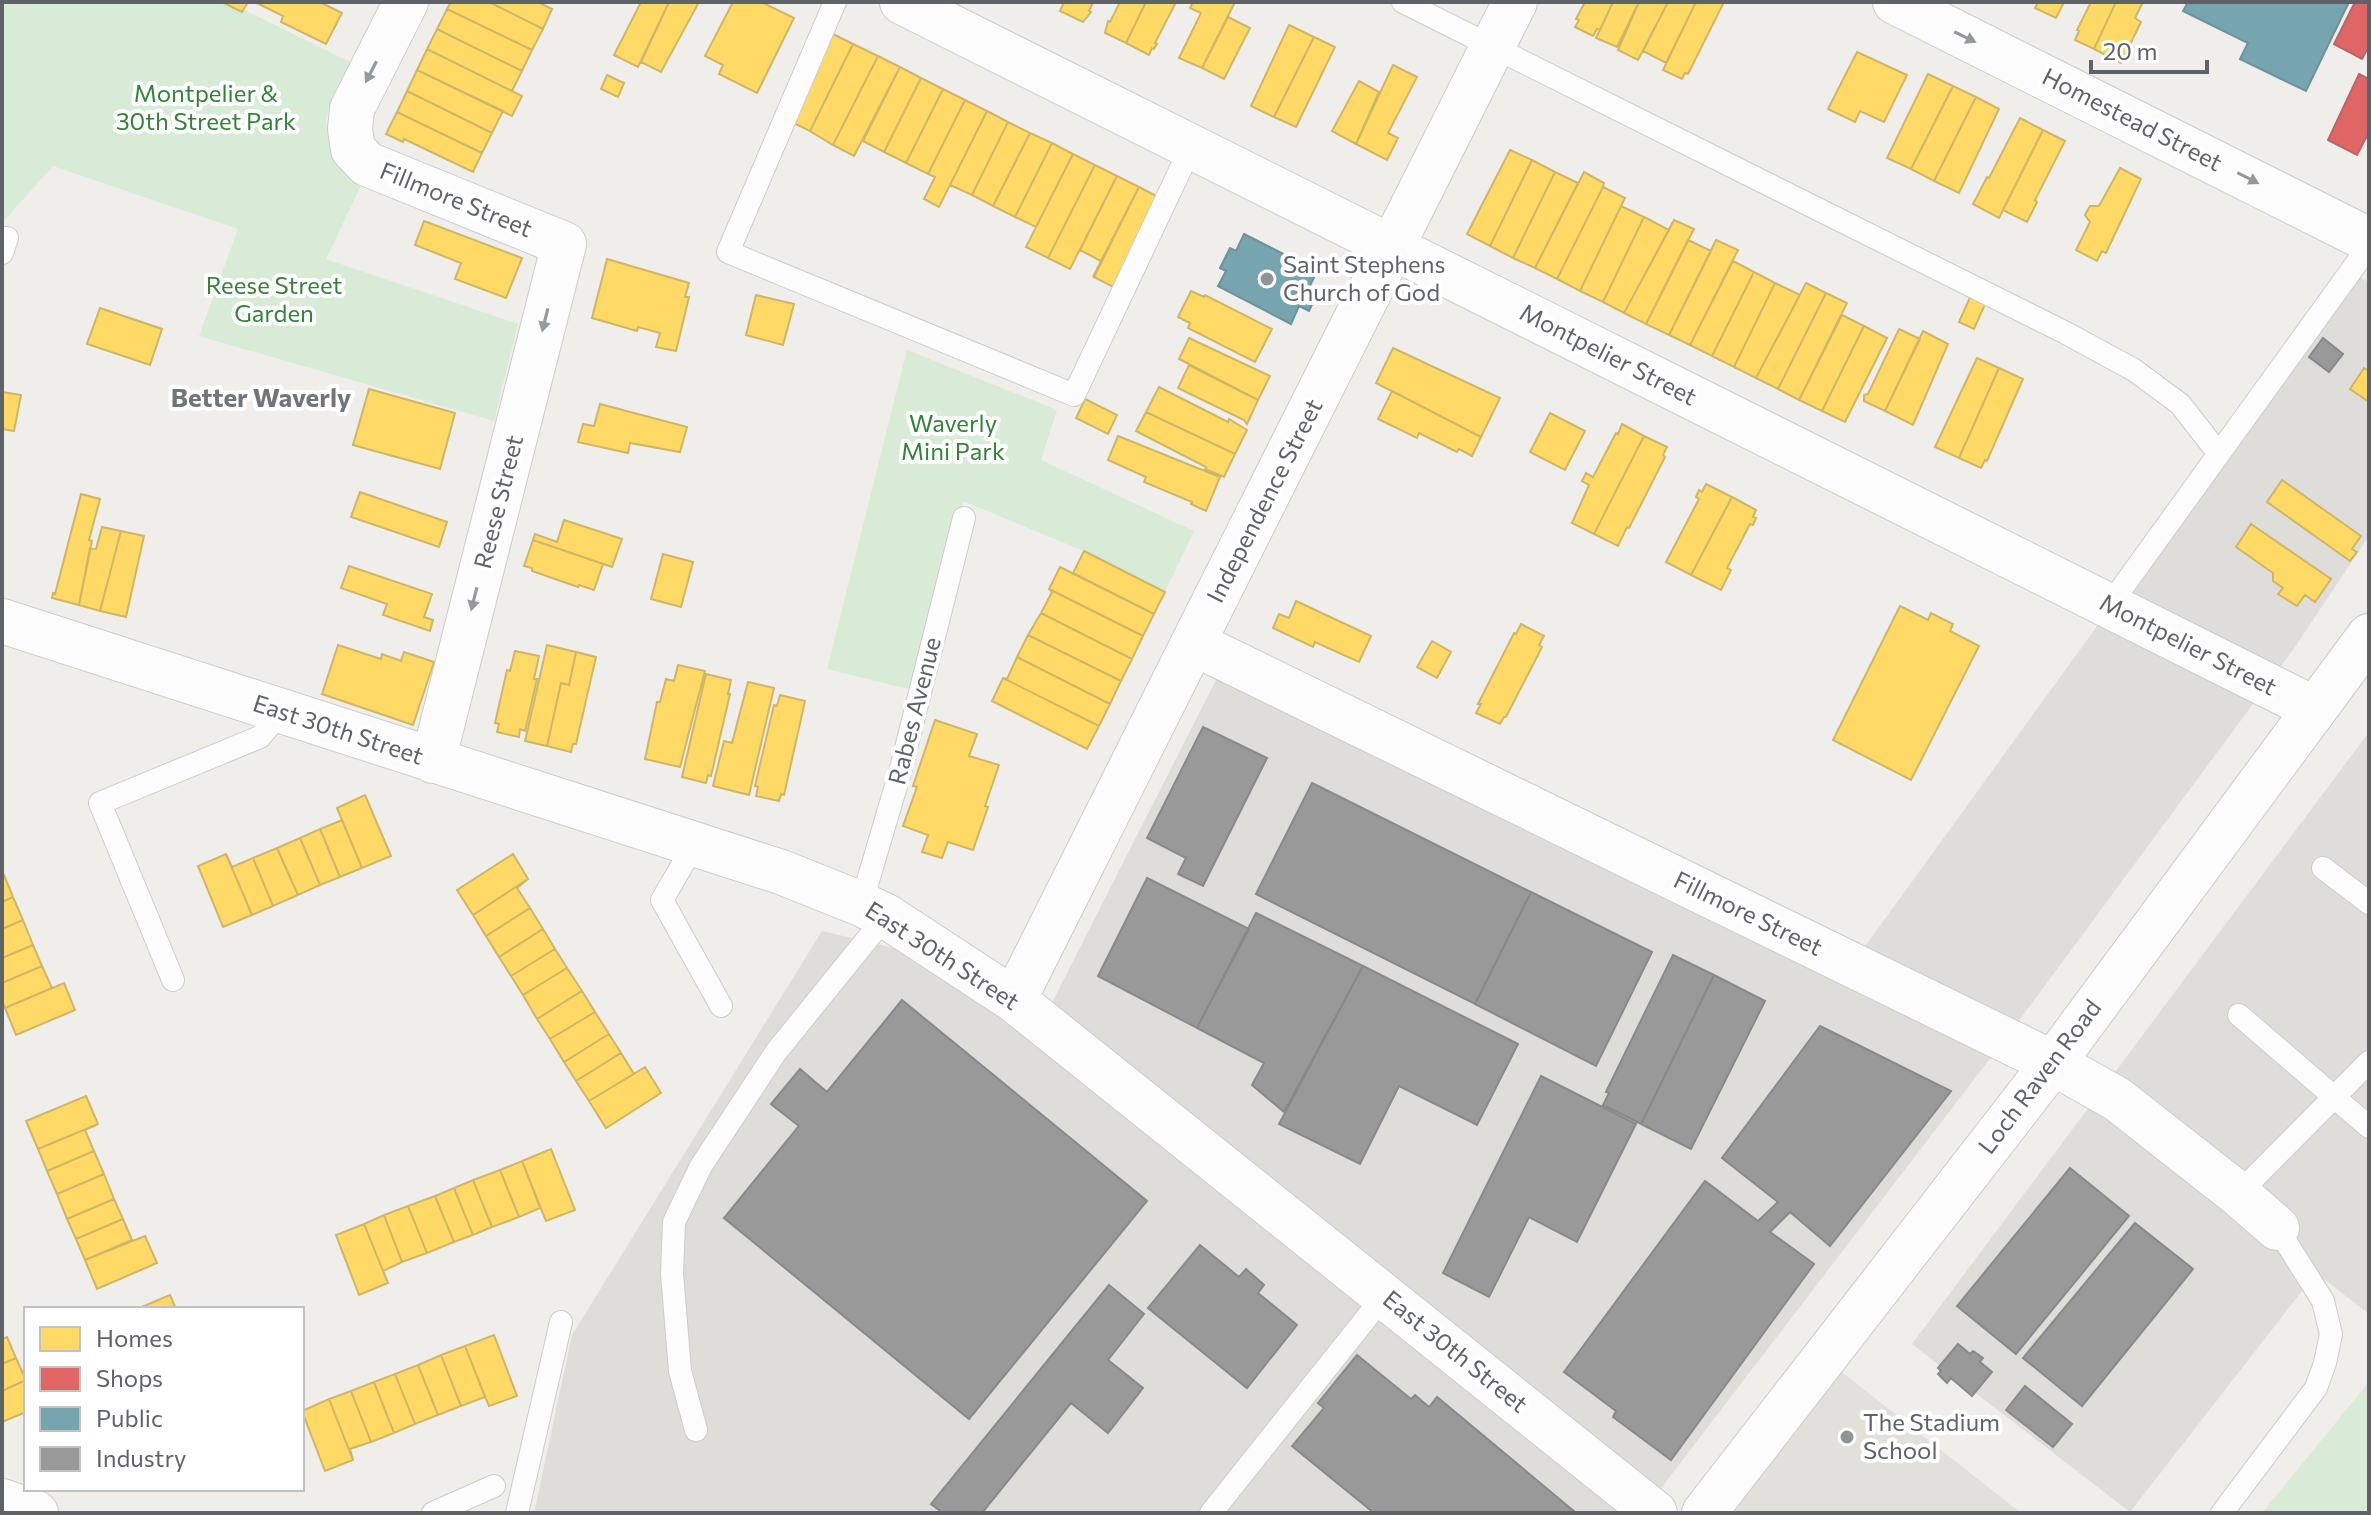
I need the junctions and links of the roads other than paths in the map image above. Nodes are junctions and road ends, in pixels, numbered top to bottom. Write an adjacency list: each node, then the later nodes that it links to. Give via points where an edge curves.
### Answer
1 (406, 2): 10 (street, Fillmore Street, one-way to 10, via 352,109 353,149 367,164)
2 (835, 2): 8 (lane, via 728,252 1074,395)
3 (902, 2): 8 (street, Montpelier Street)
4 (1403, 2): 7 (lane)
5 (1515, 2): 7 (street, Independence Street)
6 (1895, 2): 9 (street, Homestead Street, one-way to 9)
7 (1493, 47): 12 (street, Independence Street); 13 (lane, via 2134,370 2180,404)
8 (1191, 147): 12 (street, Montpelier Street)
9 (2369, 240)
10 (564, 244): 21 (street, Reese Street, one-way to 21)
11 (2369, 246): 13 (lane)
12 (1392, 247): 15 (street, Montpelier Street); 18 (street, Independence Street)
13 (2219, 454): 15 (lane)
14 (964, 518): 25 (lane, Rabes Avenue, via 899,776)
15 (2109, 606): 19 (street, Montpelier Street)
16 (2, 621): 20 (street, East 30th Street)
17 (2369, 636): 19 (street, Loch Raven Road)
18 (1193, 643): 27 (street, Independence Street); 31 (street, Fillmore Street)
19 (2315, 709): 31 (street, Loch Raven Road)
20 (277, 710): 21 (street, East 30th Street); 26 (lane, via 260,737 100,803)
21 (433, 761): 22 (street, East 30th Street)
22 (694, 845): 25 (street, East 30th Street, via 781,872); 28 (lane, via 662,900)
23 (2323, 868): 24 (lane)
24 (2369, 903)
25 (874, 910): 27 (street, East 30th Street); 38 (lane, via 701,1166 674,1222 672,1274 680,1371)
26 (173, 980)
27 (1014, 1000): 36 (street, East 30th Street)
28 (721, 1006)
29 (2239, 1015): 32 (lane)
30 (2369, 1062): 32 (lane)
31 (2053, 1063): 34 (street, Fillmore Street, via 2117,1099); 46 (street, Loch Raven Road)
32 (2334, 1098): 33 (lane); 34 (lane)
33 (2369, 1127)
34 (2238, 1194): 35 (street, Fillmore Street)
35 (2277, 1228): 47 (lane, via 2323,1301 2331,1334 2316,1388)
36 (1384, 1296): 44 (lane); 45 (street, East 30th Street)
37 (561, 1322): 43 (lane)
38 (696, 1430)
39 (494, 1486): 42 (lane)
40 (2, 1501): 41 (street)
41 (36, 1513)
42 (433, 1513)
43 (517, 1513)
44 (1211, 1513)
45 (1655, 1513)
46 (1704, 1513)
47 (2222, 1513)

